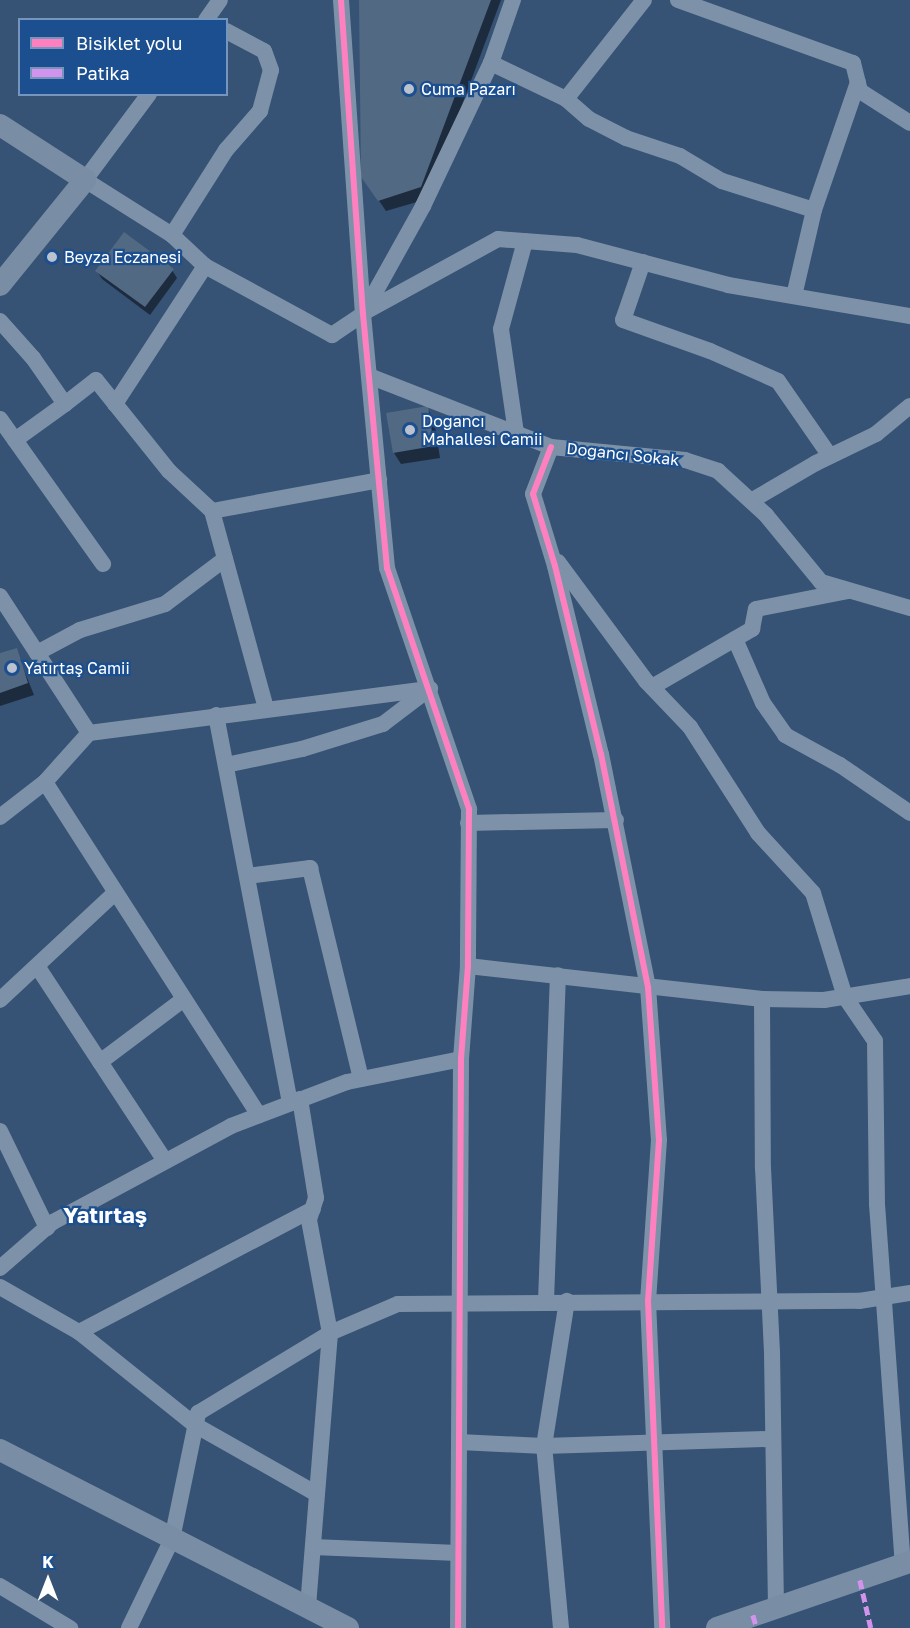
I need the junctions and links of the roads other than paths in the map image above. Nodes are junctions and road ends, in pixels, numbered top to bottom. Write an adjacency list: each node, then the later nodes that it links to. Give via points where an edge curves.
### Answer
1 (220, 0): 6 (street)
2 (341, 0): 22 (street)
3 (513, 0): 8 (street)
4 (644, 0): 11 (street)
5 (678, 0): 9 (street, via 853,63)
6 (207, 18)
7 (228, 32): 16 (street, via 264,51 271,70 260,111 226,150)
8 (492, 63): 11 (street); 22 (street, via 423,206)
9 (858, 82): 12 (street, via 860,91); 15 (street)
10 (148, 96): 14 (street)
11 (566, 99): 15 (street, via 589,119 626,138 680,156 722,181)
12 (910, 123)
13 (0, 125): 14 (street)
14 (85, 180): 16 (street); 20 (street)
15 (814, 210): 21 (street)
16 (172, 235): 19 (street)
17 (525, 241): 18 (street, via 577,244); 22 (street, via 498,239); 30 (street, via 501,329)
18 (643, 262): 21 (street, via 728,285); 33 (street, via 623,320 710,351 778,381)
19 (205, 266): 22 (street, via 332,335); 27 (street)
20 (0, 285)
21 (794, 296): 23 (street)
22 (363, 314): 25 (street)
23 (910, 316)
24 (0, 321): 26 (street, via 33,358)
25 (369, 376): 30 (street, Doğancı Sokak); 34 (street)
26 (65, 404): 27 (street, via 96,380); 31 (street)
27 (116, 405): 36 (street, via 169,471)
28 (910, 406): 33 (street, via 876,434)
29 (0, 419): 31 (street)
30 (516, 433): 32 (street, Doğancı Sokak)
31 (15, 440): 39 (street)
32 (551, 447): 35 (street, Doğancı Sokak, via 684,460 718,471); 37 (street, via 533,494)
33 (830, 456): 35 (street)
34 (379, 480): 36 (street); 46 (street, via 387,568)
35 (751, 501): 40 (street, Doğancı Sokak, via 821,582)
36 (212, 511): 38 (street)
37 (552, 554): 45 (street); 54 (street)
38 (225, 559): 44 (street, via 165,604 80,630); 47 (street)
39 (104, 564)
40 (850, 590): 42 (street, Doğancı Sokak); 43 (street, via 756,609 752,629)
41 (1, 601): 44 (street)
42 (910, 608)
43 (735, 639): 45 (street); 52 (street, via 763,703 785,735 840,765)
44 (37, 654): 49 (street)
45 (652, 687): 63 (street, via 690,727 758,833 813,892)
46 (430, 689): 47 (street); 50 (street, via 383,724 302,749); 55 (street, via 469,809)
47 (266, 709): 48 (street)
48 (216, 715): 49 (street); 50 (street)
49 (89, 733): 51 (street)
50 (226, 765): 56 (street)
51 (45, 782): 53 (street); 57 (street)
52 (910, 813)
53 (0, 817)
54 (616, 820): 55 (street); 62 (street)
55 (468, 823): 59 (street)
56 (247, 876): 69 (street, via 310,868); 70 (street)
57 (116, 892): 58 (street); 64 (street)
58 (37, 966): 66 (street); 68 (street)
59 (468, 966): 60 (street); 67 (street)
60 (558, 975): 62 (street); 81 (street)
61 (910, 986): 63 (street)
62 (648, 987): 65 (street); 83 (street, via 659,1140)
63 (845, 997): 65 (street); 79 (street, via 875,1041 877,1204)
64 (184, 999): 68 (street); 71 (street)
65 (762, 999): 84 (street)
66 (0, 1000)
67 (461, 1059): 69 (street); 80 (street)
68 (100, 1062): 73 (street)
69 (361, 1079): 70 (street)
70 (295, 1101): 71 (street); 74 (street, via 316,1198)
71 (259, 1115): 73 (street)
72 (0, 1131): 75 (street)
73 (165, 1161): 75 (street)
74 (313, 1209): 85 (street); 86 (street, via 309,1220)
75 (47, 1228): 76 (street)
76 (0, 1268)
77 (0, 1287): 85 (street)
78 (910, 1293): 79 (street)
79 (884, 1297): 84 (street); 97 (street)
80 (459, 1300): 81 (street); 86 (street, via 398,1304); 89 (street)
81 (546, 1301): 82 (street)
82 (567, 1301): 83 (street); 91 (street)
83 (648, 1301): 84 (street); 90 (street)
84 (769, 1301): 88 (street)
85 (79, 1332): 87 (street)
86 (330, 1333): 87 (street, via 198,1413); 93 (street)
87 (195, 1425): 93 (street); 94 (street)
88 (773, 1439): 90 (street); 100 (street)
89 (459, 1442): 91 (street); 96 (street)
90 (652, 1442): 91 (street); 106 (street)
91 (544, 1446): 105 (street)
92 (0, 1450): 94 (street)
93 (317, 1494): 95 (street)
94 (172, 1539): 99 (street); 102 (street)
95 (313, 1547): 96 (street); 99 (street)
96 (458, 1553): 104 (street)
97 (906, 1563): 100 (street)
98 (0, 1586): 101 (street)
99 (308, 1608): 103 (street)
100 (776, 1608): 107 (street)
101 (70, 1628)
102 (129, 1628)
103 (348, 1628)
104 (458, 1628)
105 (561, 1628)
106 (662, 1628)
107 (717, 1628)

